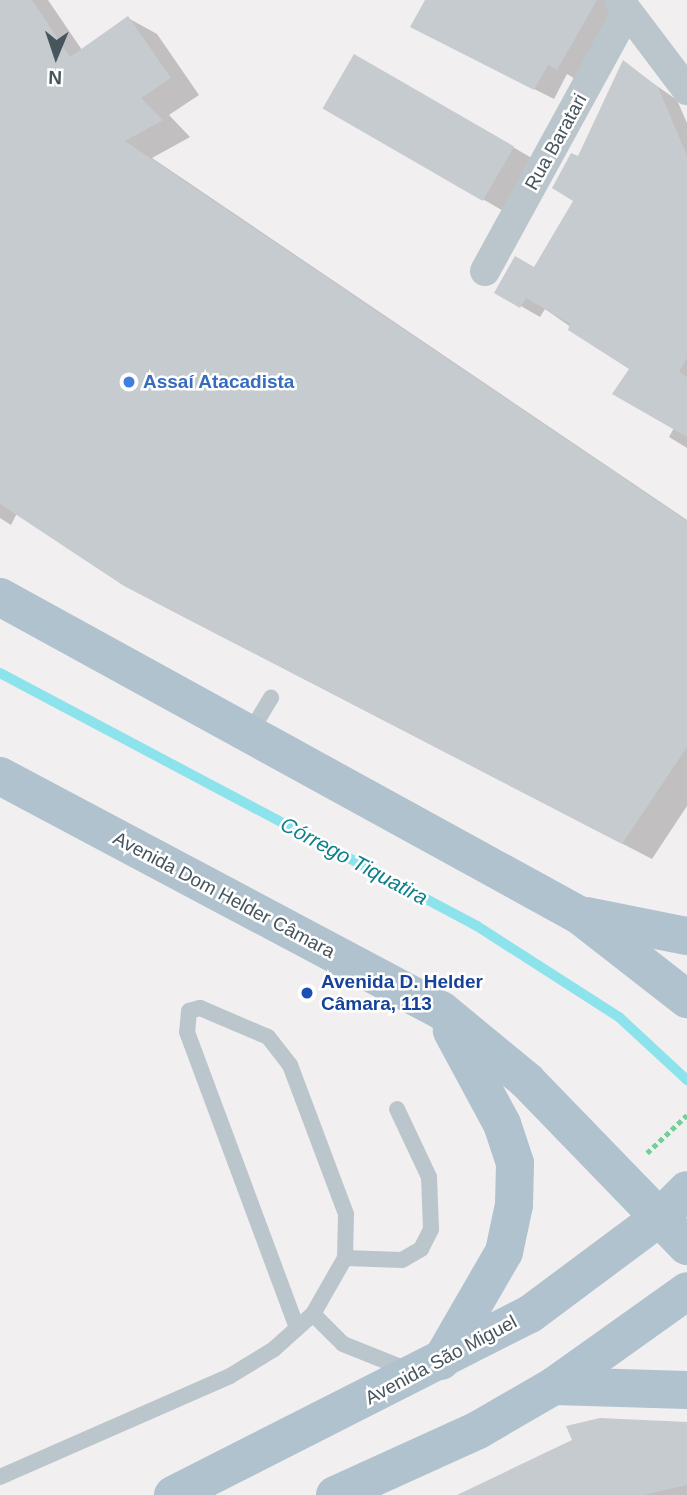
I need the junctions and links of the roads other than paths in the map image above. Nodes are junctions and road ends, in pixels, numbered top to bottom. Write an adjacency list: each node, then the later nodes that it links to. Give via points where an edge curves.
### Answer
1 (623, 6): 2 (street); 3 (street, Rua Baratari)
2 (687, 90)
3 (485, 271)
4 (6, 607): 6 (main road)
5 (271, 698): 6 (lane)
6 (251, 731): 8 (main road)
7 (0, 776): 11 (main road, Avenida Dom Helder Câmara)
8 (579, 915): 9 (main road); 10 (main road)
9 (687, 936)
10 (687, 999)
11 (441, 1010): 14 (main road, Avenida Dom Helder Câmara, via 527,1081); 20 (main road, via 502,1124 515,1163 504,1252)
12 (397, 1109): 16 (lane, via 429,1177 431,1229 421,1249 402,1259)
13 (687, 1189): 14 (main road, Avenida São Miguel)
14 (660, 1217): 15 (main road, Avenida Dom Helder Câmara); 20 (main road, Avenida São Miguel, via 530,1314)
15 (687, 1246)
16 (345, 1258): 18 (lane); 19 (lane, via 346,1214 290,1065 268,1037 212,1009 189,1011 187,1032)
17 (687, 1291): 21 (main road)
18 (313, 1314): 19 (lane); 20 (lane, via 343,1344)
19 (297, 1328): 23 (lane, via 230,1376)
20 (429, 1369): 24 (main road, Avenida São Miguel)
21 (554, 1386): 22 (main road); 25 (main road, via 478,1430)
22 (687, 1390)
23 (0, 1478)
24 (173, 1495)
25 (335, 1495)

